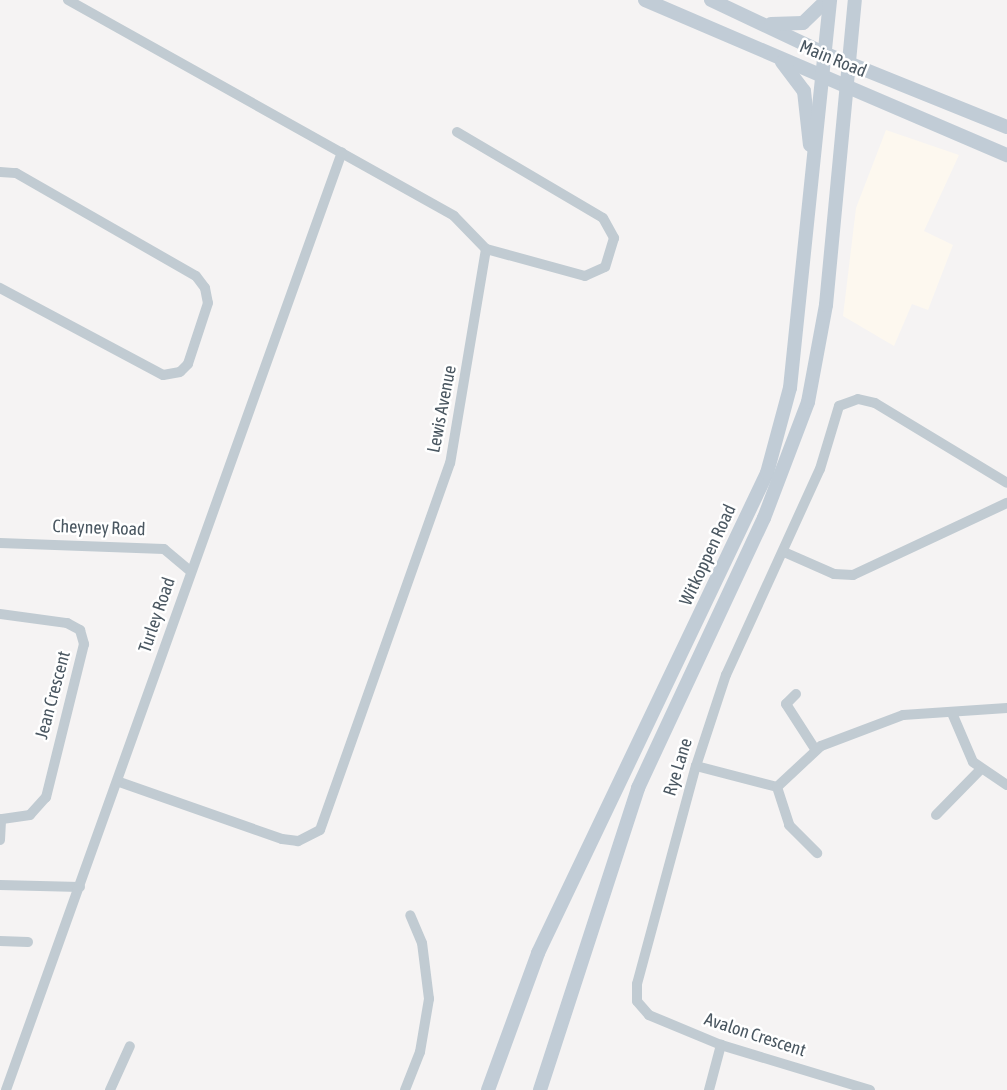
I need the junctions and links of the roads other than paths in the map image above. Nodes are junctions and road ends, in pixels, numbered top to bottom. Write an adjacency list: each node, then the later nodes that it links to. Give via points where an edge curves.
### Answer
1 (68, 0): 14 (street)
2 (645, 0): 8 (main road, Main Road)
3 (710, 0): 6 (main road, Main Road)
4 (829, 0): 6 (main road, via 803,23); 7 (main road, Witkoppen Road)
5 (855, 0): 9 (main road, Witkoppen Road)
6 (760, 22): 7 (main road, Main Road)
7 (826, 54): 9 (main road, Main Road); 10 (main road, Witkoppen Road)
8 (778, 58): 10 (main road, Main Road); 17 (main road, via 804,91)
9 (850, 62): 11 (main road, Witkoppen Road); 12 (main road, Main Road)
10 (824, 76): 11 (main road, Main Road); 17 (main road, Witkoppen Road)
11 (848, 86): 15 (main road, Main Road); 51 (main road, Witkoppen Road, via 825,317 800,432 638,788)
12 (1007, 127)
13 (457, 132): 18 (street, via 603,218 614,238 605,267 585,276)
14 (342, 152): 18 (street, via 463,222); 24 (street, Turley Road)
15 (1007, 155)
16 (0, 172): 19 (street, via 16,173 196,276 208,303 188,364 180,372 163,375)
17 (814, 178): 50 (main road, Witkoppen Road, via 790,388 767,473 538,953)
18 (486, 249): 32 (street, Lewis Avenue, via 450,463 320,830 298,841 282,839)
19 (0, 288)
20 (1007, 483): 23 (street, Rye Lane, via 875,403 850,399 835,412 820,470)
21 (1007, 503): 23 (street, via 853,575 834,573)
22 (0, 542): 24 (street, Cheyney Road, via 164,548)
23 (783, 552): 30 (street, Rye Lane, via 726,675)
24 (191, 572): 32 (street, Turley Road)
25 (0, 614): 36 (street, Jean Crescent, via 67,623 80,630 84,644 46,797 30,815)
26 (796, 694): 29 (street, via 786,702)
27 (1007, 708): 28 (street)
28 (952, 713): 29 (street, via 903,715); 31 (street)
29 (815, 750): 34 (street)
30 (696, 766): 34 (street); 44 (street, Rye Lane, via 636,984)
31 (981, 769): 33 (street); 35 (street)
32 (119, 782): 40 (street, Turley Road)
33 (1007, 785)
34 (777, 787): 38 (street, via 789,825)
35 (936, 815)
36 (1, 819): 37 (street, Jean Crescent)
37 (0, 840)
38 (817, 853)
39 (0, 885): 40 (street)
40 (80, 887): 47 (street, Turley Road)
41 (410, 915): 49 (street, via 422,943 429,999 420,1052)
42 (0, 941): 43 (street)
43 (29, 942)
44 (637, 1001): 46 (street, Avalon Crescent, via 649,1015)
45 (130, 1045): 48 (street)
46 (721, 1045): 52 (street); 53 (street, Avalon Crescent)
47 (6, 1090)
48 (110, 1090)
49 (405, 1090)
50 (488, 1090)
51 (540, 1090)
52 (709, 1090)
53 (870, 1090)

